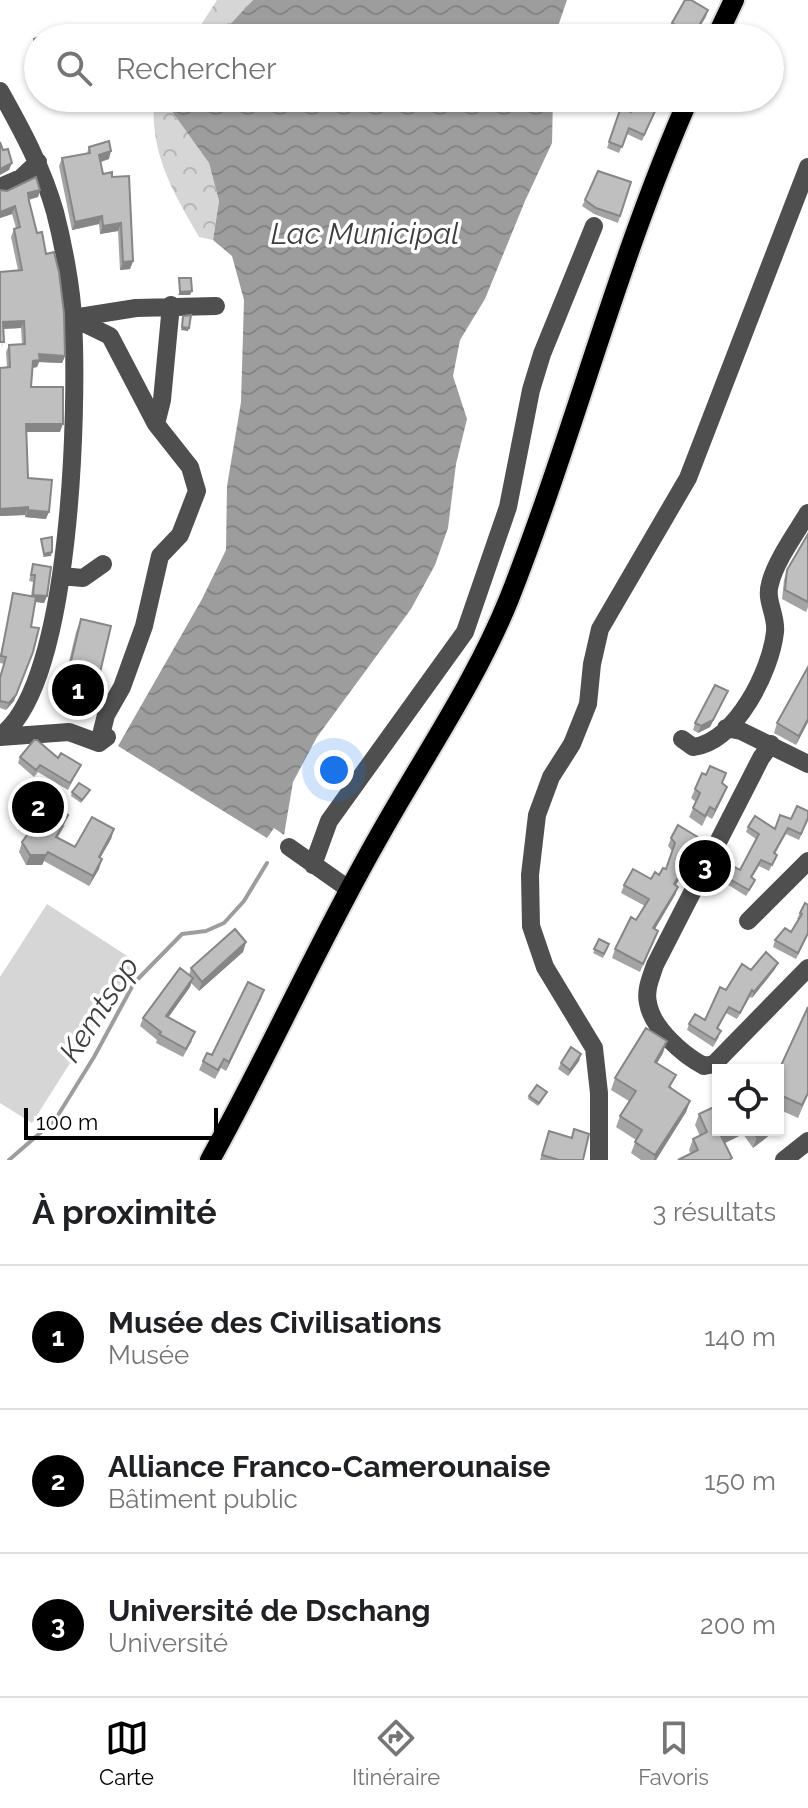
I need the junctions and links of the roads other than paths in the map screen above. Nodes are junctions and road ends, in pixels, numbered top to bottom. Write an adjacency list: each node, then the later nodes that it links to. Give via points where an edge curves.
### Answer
1 (734, 0): 2 (main road)
2 (723, 24)
3 (0, 91): 5 (street)
4 (684, 112): 24 (main road, via 616,285 509,598 490,642)
5 (38, 162): 7 (street, via 21,178); 11 (street, via 55,214)
6 (808, 167): 29 (street, via 688,478 600,629 588,704 537,815 531,926 545,967 594,1048)
7 (0, 187)
8 (594, 226): 23 (street, via 542,354 508,507 465,632 329,821)
9 (171, 305): 10 (street); 11 (street); 12 (street)
10 (216, 306)
11 (73, 318): 12 (street, via 110,336); 15 (street, via 70,492)
12 (156, 424): 17 (street, via 190,467 197,491 180,535 160,556 144,626 106,715 104,739 69,732)
13 (808, 513): 16 (street, via 770,579 776,628 772,650 744,710)
14 (103, 564): 15 (street, via 83,578)
15 (61, 576): 17 (street, via 39,673 22,712)
16 (726, 728): 18 (street, via 705,745 693,747); 19 (street)
17 (0, 736)
18 (682, 739)
19 (771, 744): 20 (street); 26 (street, via 655,965 648,1003 662,1030 683,1051 704,1066 714,1064)
20 (808, 764)
21 (289, 847): 23 (street)
22 (808, 861): 25 (street)
23 (313, 865): 24 (street)
24 (350, 890): 28 (main road)
25 (748, 921)
26 (808, 968)
27 (808, 1141): 30 (street)
28 (210, 1160)
29 (599, 1160)
30 (784, 1160)

